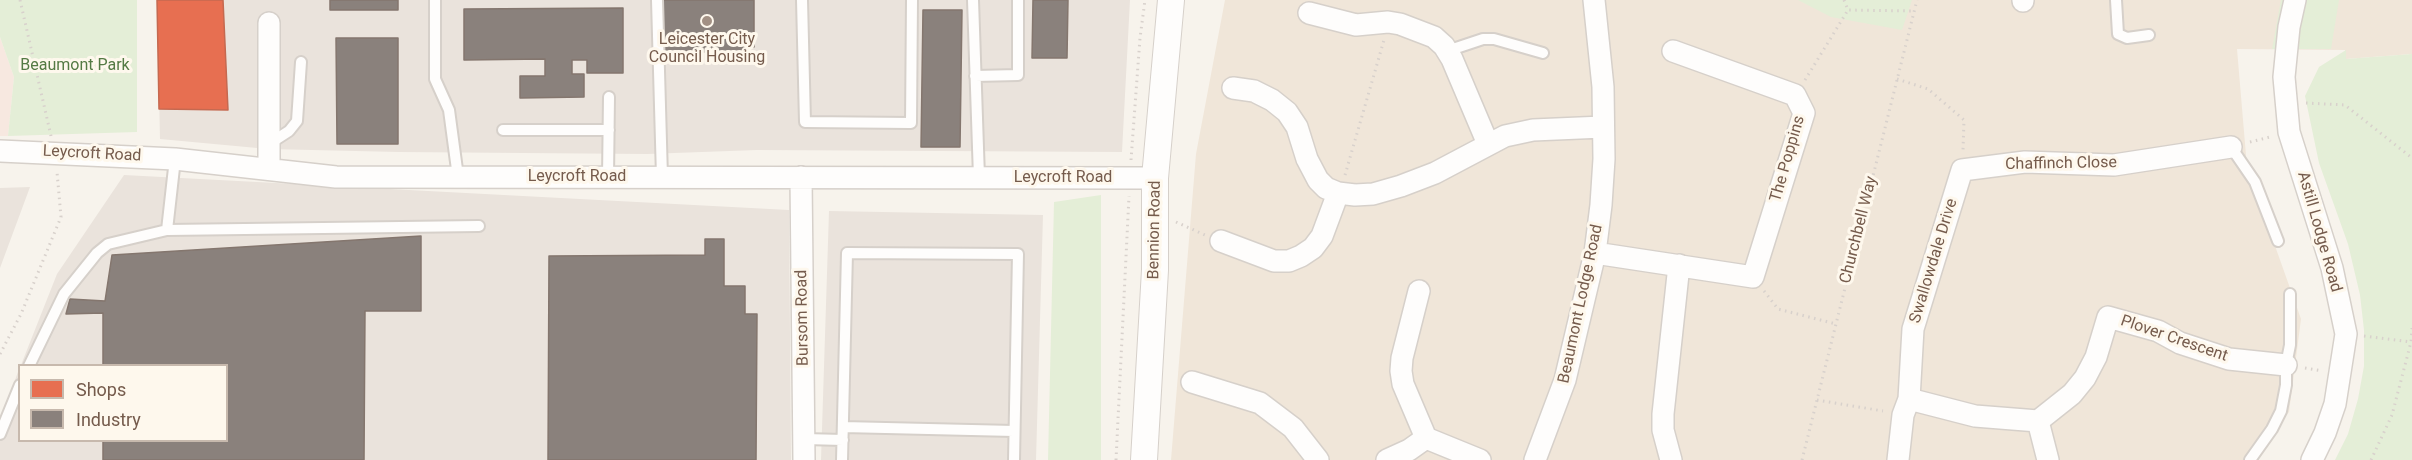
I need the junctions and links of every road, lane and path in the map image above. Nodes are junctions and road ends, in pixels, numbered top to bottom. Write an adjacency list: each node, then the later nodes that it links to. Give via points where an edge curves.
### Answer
1 (20, 0): 39 (path)
2 (435, 0): 44 (lane, via 435,79 449,110)
3 (657, 0): 46 (lane)
4 (802, 0): 5 (lane, via 805,122 911,123)
5 (912, 0)
6 (973, 0): 25 (lane)
7 (1018, 0): 25 (lane, via 1018,75)
8 (1145, 0): 49 (path)
9 (1171, 0): 50 (street, Bennion Road)
10 (1594, 0): 31 (street, Beaumont Lodge Road)
11 (1844, 0): 15 (path)
12 (1917, 0): 16 (path, Churchbell Way)
13 (2116, 0): 20 (lane, via 2118,34 2127,38)
14 (2295, 0): 30 (street, Astill Lodge Road, via 2286,52)
15 (1848, 10): 16 (path); 28 (path)
16 (1914, 12): 26 (path, Churchbell Way)
17 (1309, 13): 18 (street, via 1356,25)
18 (1388, 22): 21 (street, via 1434,37); 51 (path, via 1378,68)
19 (269, 23): 35 (street)
20 (2149, 35)
21 (1447, 51): 23 (lane, via 1494,39); 36 (street)
22 (1673, 51): 28 (street, The Poppins)
23 (1542, 53)
24 (301, 62): 35 (lane, via 297,121)
25 (975, 76): 48 (lane)
26 (1897, 79): 43 (path, via 1928,89 1964,120); 62 (path, Churchbell Way)
27 (1233, 88): 51 (street, via 1254,91 1287,112 1318,180)
28 (1795, 95): 59 (street, The Poppins, via 1804,113)
29 (609, 97): 33 (lane)
30 (2286, 102): 34 (street, Astill Lodge Road); 40 (path, via 2345,105)
31 (1603, 127): 36 (street, via 1533,130); 57 (street, Beaumont Lodge Road, via 1601,206)
32 (503, 130): 33 (lane)
33 (609, 130): 45 (lane)
34 (2289, 132): 37 (path); 64 (street, Astill Lodge Road, via 2332,268)
35 (268, 144): 42 (street)
36 (1488, 144): 51 (street, via 1435,173 1401,186 1373,194)
37 (2230, 147): 43 (street, Chaffinch Close, via 2114,165 2025,162); 56 (lane, via 2255,182)
38 (0, 151): 39 (street, Leycroft Road)
39 (55, 152): 41 (street, Leycroft Road); 66 (path, via 61,217)
40 (2412, 158)
41 (175, 159): 42 (street, Leycroft Road); 54 (lane)
42 (269, 168): 44 (street, Leycroft Road, via 336,177)
43 (1962, 170): 73 (street, Swallowdale Drive, via 1913,329)
44 (458, 177): 45 (street, Leycroft Road)
45 (608, 177): 46 (street, Leycroft Road)
46 (662, 177): 47 (street, Leycroft Road)
47 (801, 177): 48 (street, Leycroft Road); 80 (street, Bursom Road)
48 (979, 177): 49 (street, Leycroft Road)
49 (1130, 178): 50 (street, Leycroft Road); 84 (path)
50 (1155, 178): 52 (street, Bennion Road)
51 (1338, 193): 55 (street, via 1322,236 1313,248 1289,261 1275,261)
52 (1155, 213): 55 (path); 85 (street, Bennion Road)
53 (479, 226): 54 (lane)
54 (167, 230): 67 (lane, via 108,244 97,253 64,294)
55 (1221, 241)
56 (2277, 241)
57 (1595, 253): 58 (street); 89 (street, Beaumont Lodge Road, via 1565,380)
58 (1679, 265): 59 (street); 81 (street, via 1663,414 1663,430)
59 (1753, 277): 62 (path, via 1778,309)
60 (1419, 291): 78 (street, via 1401,371)
61 (2290, 294): 68 (lane)
62 (1836, 324): 72 (path, Churchbell Way)
63 (2412, 328): 65 (path)
64 (2346, 334): 65 (path); 69 (street, Astill Lodge Road)
65 (2412, 342): 95 (path, via 2392,416)
66 (0, 354)
67 (30, 364)
68 (2286, 365): 69 (path); 74 (street, Plover Crescent, via 2229,359 2108,316 2096,357 2085,378 2072,394); 93 (lane, via 2281,411)
69 (2341, 374): 94 (street, Astill Lodge Road, via 2332,414)
70 (1192, 382): 86 (street, via 1260,403 1293,428)
71 (18, 390): 77 (lane)
72 (1817, 400): 73 (path); 90 (path, Churchbell Way)
73 (1906, 407): 74 (street); 91 (street, Swallowdale Drive)
74 (2038, 421): 92 (street)
75 (843, 427): 76 (lane); 76 (lane, via 847,253 1018,254); 79 (lane)
76 (1014, 431): 83 (lane)
77 (0, 434)
78 (1426, 438): 87 (street); 88 (street)
79 (843, 440): 80 (lane); 82 (lane)
80 (804, 450)
81 (1675, 459)
82 (842, 460)
83 (1014, 460)
84 (1116, 460)
85 (1144, 460)
86 (1318, 460)
87 (1387, 460)
88 (1480, 460)
89 (1535, 460)
90 (1802, 460)
91 (1898, 460)
92 (2048, 460)
93 (2250, 460)
94 (2312, 460)
95 (2371, 460)

